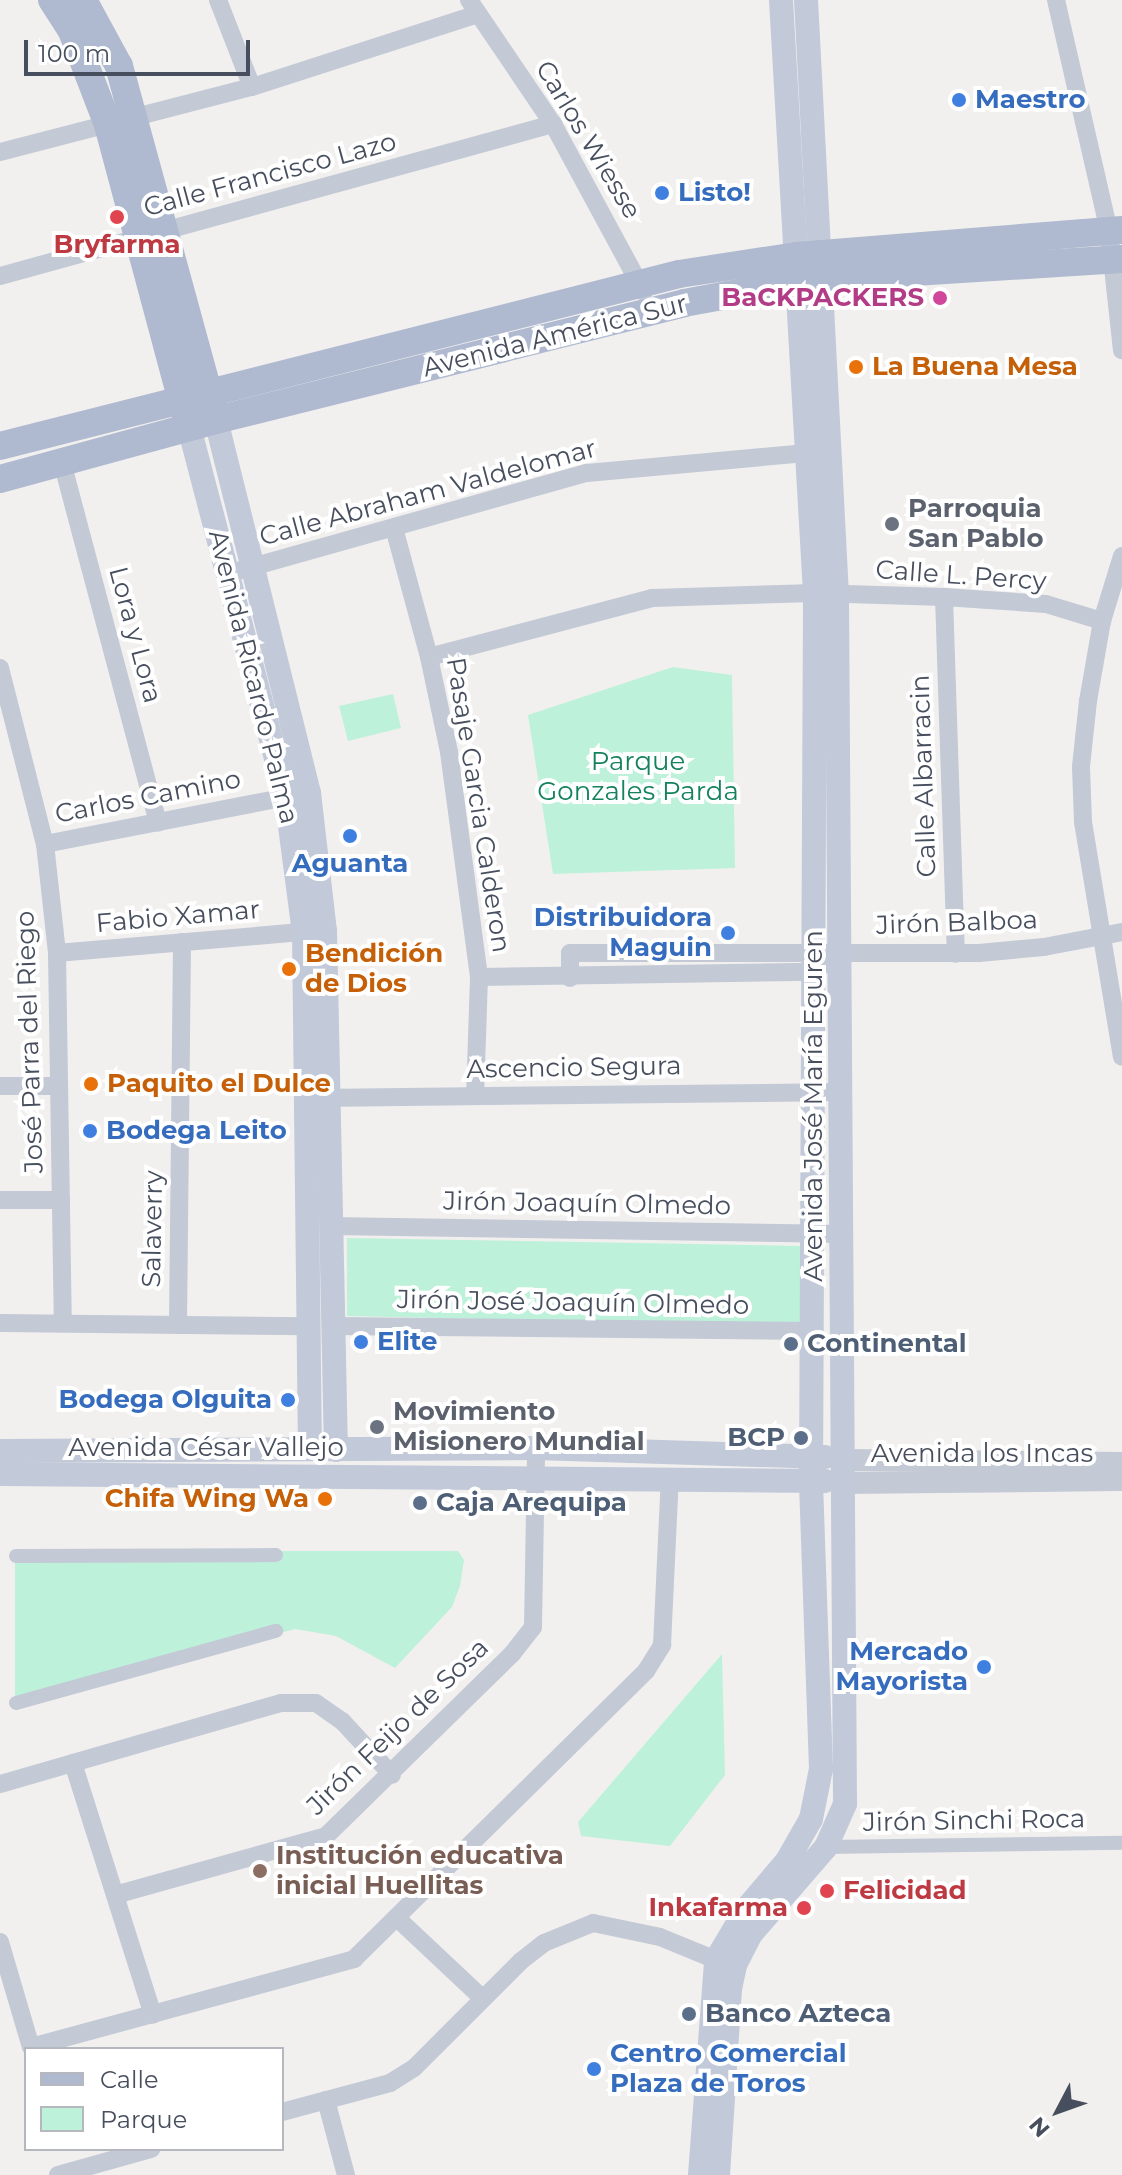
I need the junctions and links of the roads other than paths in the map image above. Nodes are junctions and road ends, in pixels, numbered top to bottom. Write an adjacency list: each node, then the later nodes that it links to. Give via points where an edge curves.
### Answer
1 (52, 0): 10 (main road, Avenida Ricardo Palma)
2 (83, 0): 10 (main road, Avenida Ricardo Palma, via 119,66)
3 (218, 0): 9 (street)
4 (781, 0): 8 (main road, Avenida José María Eguren)
5 (806, 0): 8 (main road, Avenida José María Eguren)
6 (1056, 0): 13 (street)
7 (473, 7): 9 (street); 11 (street, Carlos Wiesse)
8 (797, 54): 17 (main road, Avenida José María Eguren)
9 (252, 87): 10 (street)
10 (121, 121): 12 (street); 14 (main road, Avenida Ricardo Palma)
11 (553, 124): 14 (street, Calle Francisco Lazo); 19 (street, Carlos Wiesse)
12 (0, 152)
13 (1116, 231): 15 (main road, Avenida América Sur); 16 (street)
14 (150, 235): 18 (street, Calle Francisco Lazo); 22 (main road, Avenida Ricardo Palma); 23 (main road, Avenida Ricardo Palma)
15 (930, 258): 16 (main road, Avenida América Sur); 17 (main road, Avenida América Sur)
16 (1118, 259): 21 (street)
17 (808, 268): 19 (main road, Avenida América Sur); 20 (main road, Avenida América Sur); 26 (main road, Avenida José María Eguren); 27 (main road, Avenida José María Eguren)
18 (0, 276)
19 (642, 282): 20 (street, Carlos Wiesse); 22 (main road, Avenida América Sur)
20 (650, 313): 24 (main road, Avenida América Sur)
21 (1122, 350)
22 (208, 392): 23 (main road, Avenida América Sur); 24 (main road, Avenida Ricardo Palma)
23 (180, 399): 24 (main road, Avenida Ricardo Palma); 25 (main road, Avenida América Sur)
24 (203, 423): 28 (main road, Avenida América Sur); 33 (main road, Avenida Ricardo Palma); 34 (main road, Avenida Ricardo Palma)
25 (0, 446)
26 (832, 451): 27 (street, Calle Abraham Valdelomar); 31 (main road, Avenida José María Eguren)
27 (806, 452): 30 (street, Calle Abraham Valdelomar, via 587,473); 31 (main road, Avenida José María Eguren)
28 (62, 462): 29 (main road, Avenida América Sur); 42 (street, Lora y Lora)
29 (0, 479)
30 (394, 528): 33 (street, Calle Abraham Valdelomar); 38 (street, Pasaje Garcia Calderon)
31 (823, 541): 35 (main road, Avenida José María Eguren)
32 (1122, 556): 37 (street)
33 (255, 566): 34 (street, Calle Abraham Valdelomar); 41 (main road, Avenida Ricardo Palma)
34 (230, 574): 41 (main road, Avenida Ricardo Palma)
35 (826, 594): 36 (street, Calle L. Percy); 38 (street, Calle L. Percy, via 652,598); 48 (main road, Avenida José María Eguren); 51 (main road, Avenida José María Eguren)
36 (944, 597): 37 (street, Calle L. Percy, via 1046,604); 50 (street, Calle Albarracin)
37 (1102, 621): 46 (street, via 1081,767 1083,822)
38 (429, 657): 52 (street, Pasaje Garcia Calderon, via 449,752)
39 (0, 668): 40 (street, José Parra del Riego)
40 (6, 718): 43 (street, José Parra del Riego)
41 (298, 795): 42 (street, Carlos Camino); 44 (main road, Avenida Ricardo Palma); 59 (main road, Avenida Ricardo Palma, via 325,931)
42 (158, 822): 43 (street, Carlos Camino)
43 (45, 844): 49 (street, José Parra del Riego)
44 (304, 932): 47 (street, Fabio Xamar); 59 (main road, Avenida Ricardo Palma)
45 (1122, 932): 46 (street, Jirón Balboa)
46 (1100, 935): 50 (street, Jirón Balboa, via 1044,947); 53 (street)
47 (182, 942): 49 (street, Fabio Xamar); 67 (street, Salaverry)
48 (841, 952): 50 (street, Jirón Balboa); 51 (street, Jirón Balboa); 57 (main road, Avenida José María Eguren)
49 (57, 953): 55 (street, José Parra del Riego)
50 (956, 954)
51 (813, 962): 52 (street, Jirón Balboa, via 570,953 570,978); 56 (main road, Avenida José María Eguren)
52 (479, 977): 58 (street, Pasaje Garcia Calderon)
53 (1122, 1057)
54 (0, 1086): 55 (street)
55 (58, 1086): 61 (street, José Parra del Riego)
56 (814, 1092): 57 (street, Ascencio Segura); 58 (street, Ascencio Segura); 63 (main road, Avenida José María Eguren)
57 (842, 1092): 64 (main road, Avenida José María Eguren)
58 (475, 1095): 59 (street, Ascencio Segura)
59 (318, 1098): 62 (main road, Avenida Ricardo Palma); 68 (main road, Avenida Ricardo Palma)
60 (0, 1200): 61 (street)
61 (61, 1200): 66 (street, José Parra del Riego)
62 (330, 1226): 63 (street, Jirón Joaquín Olmedo); 69 (main road, Avenida Ricardo Palma)
63 (813, 1233): 64 (street, Jirón Joaquín Olmedo); 70 (main road, Avenida José María Eguren)
64 (843, 1234): 77 (main road, Avenida José María Eguren)
65 (0, 1323): 66 (street)
66 (63, 1323): 67 (street)
67 (178, 1325): 68 (street)
68 (308, 1326): 72 (main road, Avenida Ricardo Palma)
69 (334, 1326): 70 (street, Jirón José Joaquín Olmedo); 73 (main road, Avenida Ricardo Palma)
70 (812, 1331): 75 (main road, Avenida José María Eguren)
71 (536, 1448): 73 (main road, Avenida César Vallejo); 75 (main road, Avenida César Vallejo); 81 (street, Jirón Feijo de Sosa)
72 (310, 1449): 73 (main road, Avenida César Vallejo); 74 (main road, Avenida César Vallejo); 79 (street, Avenida Ricardo Palma)
73 (336, 1450): 80 (street, Avenida Ricardo Palma)
74 (0, 1451)
75 (812, 1454): 77 (main road, Avenida César Vallejo); 83 (main road, Avenida José María Eguren)
76 (1122, 1463): 77 (street, Avenida los Incas)
77 (843, 1472): 83 (main road, Avenida César Vallejo); 84 (street, Avenida los Incas); 93 (main road, Avenida José María Eguren, via 845,1804)
78 (0, 1474): 79 (main road, Avenida César Vallejo)
79 (311, 1476): 80 (main road, Avenida César Vallejo)
80 (337, 1476): 81 (main road, Avenida César Vallejo)
81 (534, 1477): 82 (main road, Avenida César Vallejo); 90 (street, Jirón Feijo de Sosa, via 533,1627)
82 (670, 1478): 83 (main road, Avenida César Vallejo); 95 (street, via 662,1645 646,1671)
83 (811, 1480): 97 (main road, Avenida José María Eguren, via 819,1795 787,1861 747,1908)
84 (1122, 1480)
85 (276, 1555): 86 (street)
86 (16, 1556)
87 (276, 1631): 88 (street)
88 (16, 1703)
89 (73, 1763): 90 (street, via 281,1703 316,1703 343,1722); 91 (street); 94 (street)
90 (392, 1775): 94 (street, Jirón Feijo de Sosa, via 326,1836)
91 (0, 1784)
92 (1122, 1843): 93 (street, Jirón Sinchi Roca)
93 (826, 1847): 107 (main road, Avenida José María Eguren, via 751,1934 735,1965)
94 (115, 1895): 99 (street)
95 (398, 1919): 98 (street); 99 (street, via 354,1959)
96 (0, 1942): 100 (street)
97 (716, 1960): 98 (street, via 660,1937 593,1923 544,1943); 106 (main road, Avenida José María Eguren)
98 (482, 1998): 101 (street, via 414,2068 390,2083)
99 (153, 2015): 100 (street)
100 (31, 2047)
101 (326, 2100): 102 (street); 105 (street)
102 (284, 2111)
103 (144, 2151): 104 (street)
104 (58, 2175)
105 (346, 2175)
106 (700, 2175)
107 (718, 2175)

